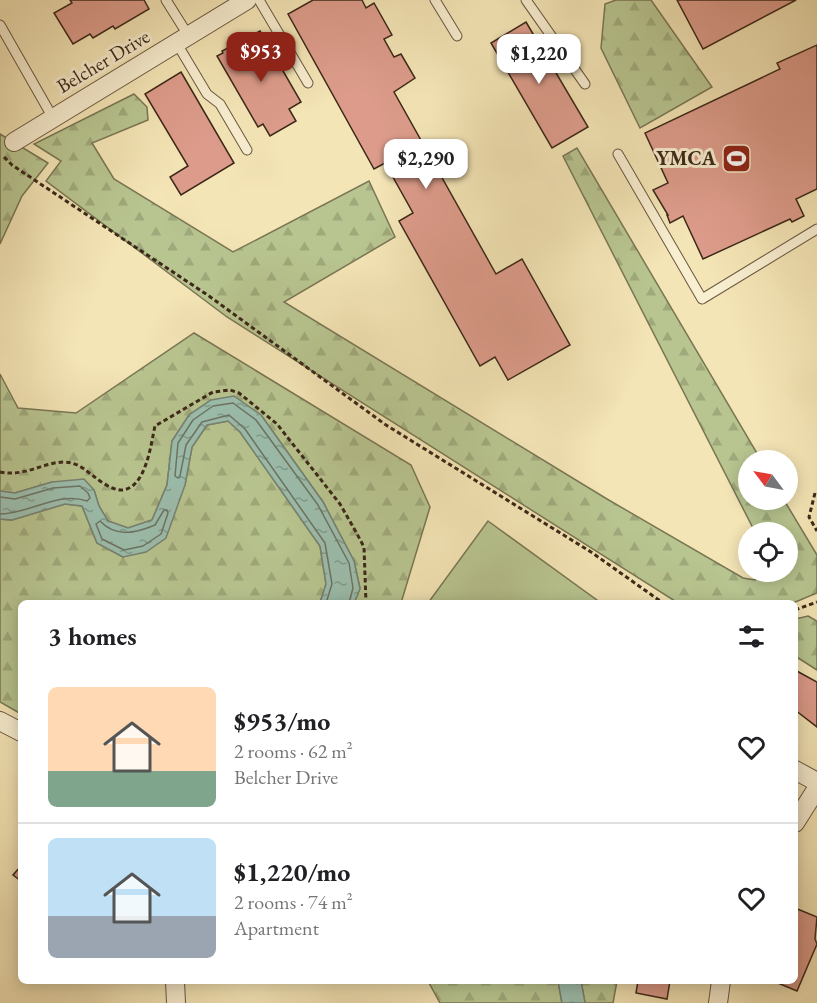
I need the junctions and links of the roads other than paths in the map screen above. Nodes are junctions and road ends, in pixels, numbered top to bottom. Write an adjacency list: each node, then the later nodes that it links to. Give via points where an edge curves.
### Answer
1 (166, 0): 8 (lane)
2 (247, 0): 8 (street, Belcher Drive)
3 (259, 0): 9 (lane)
4 (435, 0): 7 (lane)
5 (526, 0): 10 (lane)
6 (0, 25): 11 (lane)
7 (458, 36)
8 (182, 39): 11 (street, Belcher Drive); 13 (lane, via 207,94 220,104)
9 (308, 83)
10 (585, 84)
11 (53, 118): 12 (street, Belcher Drive)
12 (7, 148)
13 (247, 150)
14 (618, 154): 15 (lane, via 702,299)
15 (817, 229)
16 (0, 721): 17 (street)
17 (18, 730)
18 (798, 772): 19 (street)
19 (817, 782)
20 (817, 788): 21 (street)
21 (798, 818)
22 (176, 984): 24 (street)
23 (721, 984): 25 (street)
24 (176, 1003)
25 (718, 1003)

